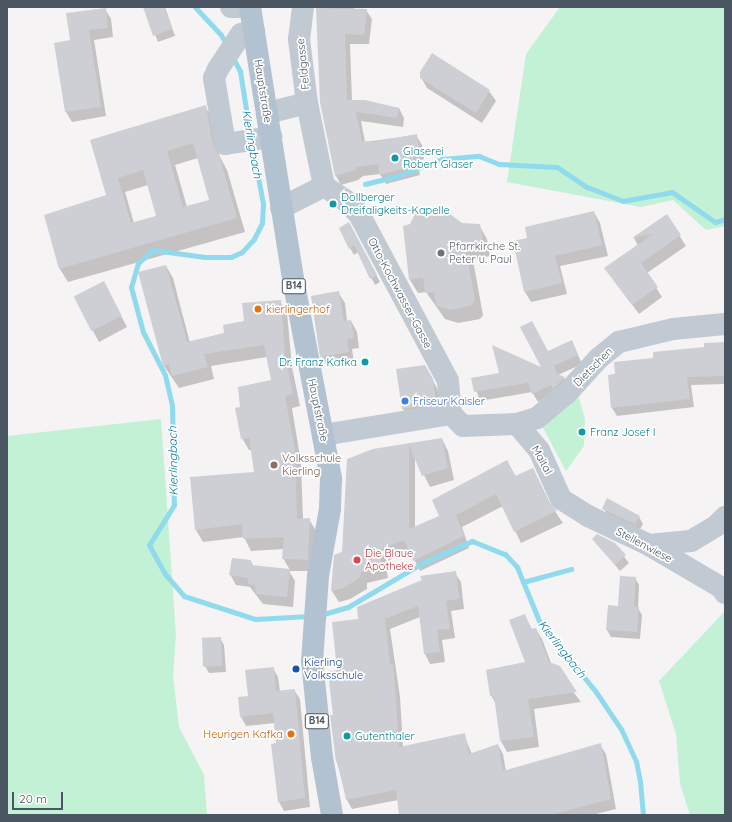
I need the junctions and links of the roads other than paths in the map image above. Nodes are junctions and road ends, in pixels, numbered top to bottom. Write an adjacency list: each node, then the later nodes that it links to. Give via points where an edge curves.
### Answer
1 (231, 7): 2 (street)
2 (245, 7)
3 (250, 7): 5 (main road, Hauptstraße / B14)
4 (303, 7): 6 (street, Feldgasse, via 299,39)
5 (245, 37): 7 (main road, Hauptstraße / B14); 8 (street, via 214,78 225,144)
6 (307, 103): 7 (street, Feldgasse); 9 (street)
7 (267, 113): 8 (main road, Hauptstraße / B14)
8 (264, 138): 10 (main road, Hauptstraße / B14)
9 (324, 186): 10 (street); 12 (street, Otto-Kochwasser-Gasse, via 345,200 358,214 448,381)
10 (281, 208): 14 (main road, Hauptstraße / B14, via 310,376)
11 (725, 324): 13 (street, Dietschen, via 673,329 619,342 537,418)
12 (451, 414): 13 (street, Dietschen, via 463,426); 14 (street)
13 (517, 424): 15 (street, Maital, via 539,450)
14 (323, 435): 19 (main road, Hauptstraße / B14, via 331,479 330,509 314,616 312,660 316,708)
15 (561, 499): 17 (street, Stellenwiese, via 588,516)
16 (725, 517): 17 (street, via 716,526 691,541)
17 (649, 546): 18 (street, Stellenwiese, via 722,588)
18 (725, 593)
19 (332, 815)

